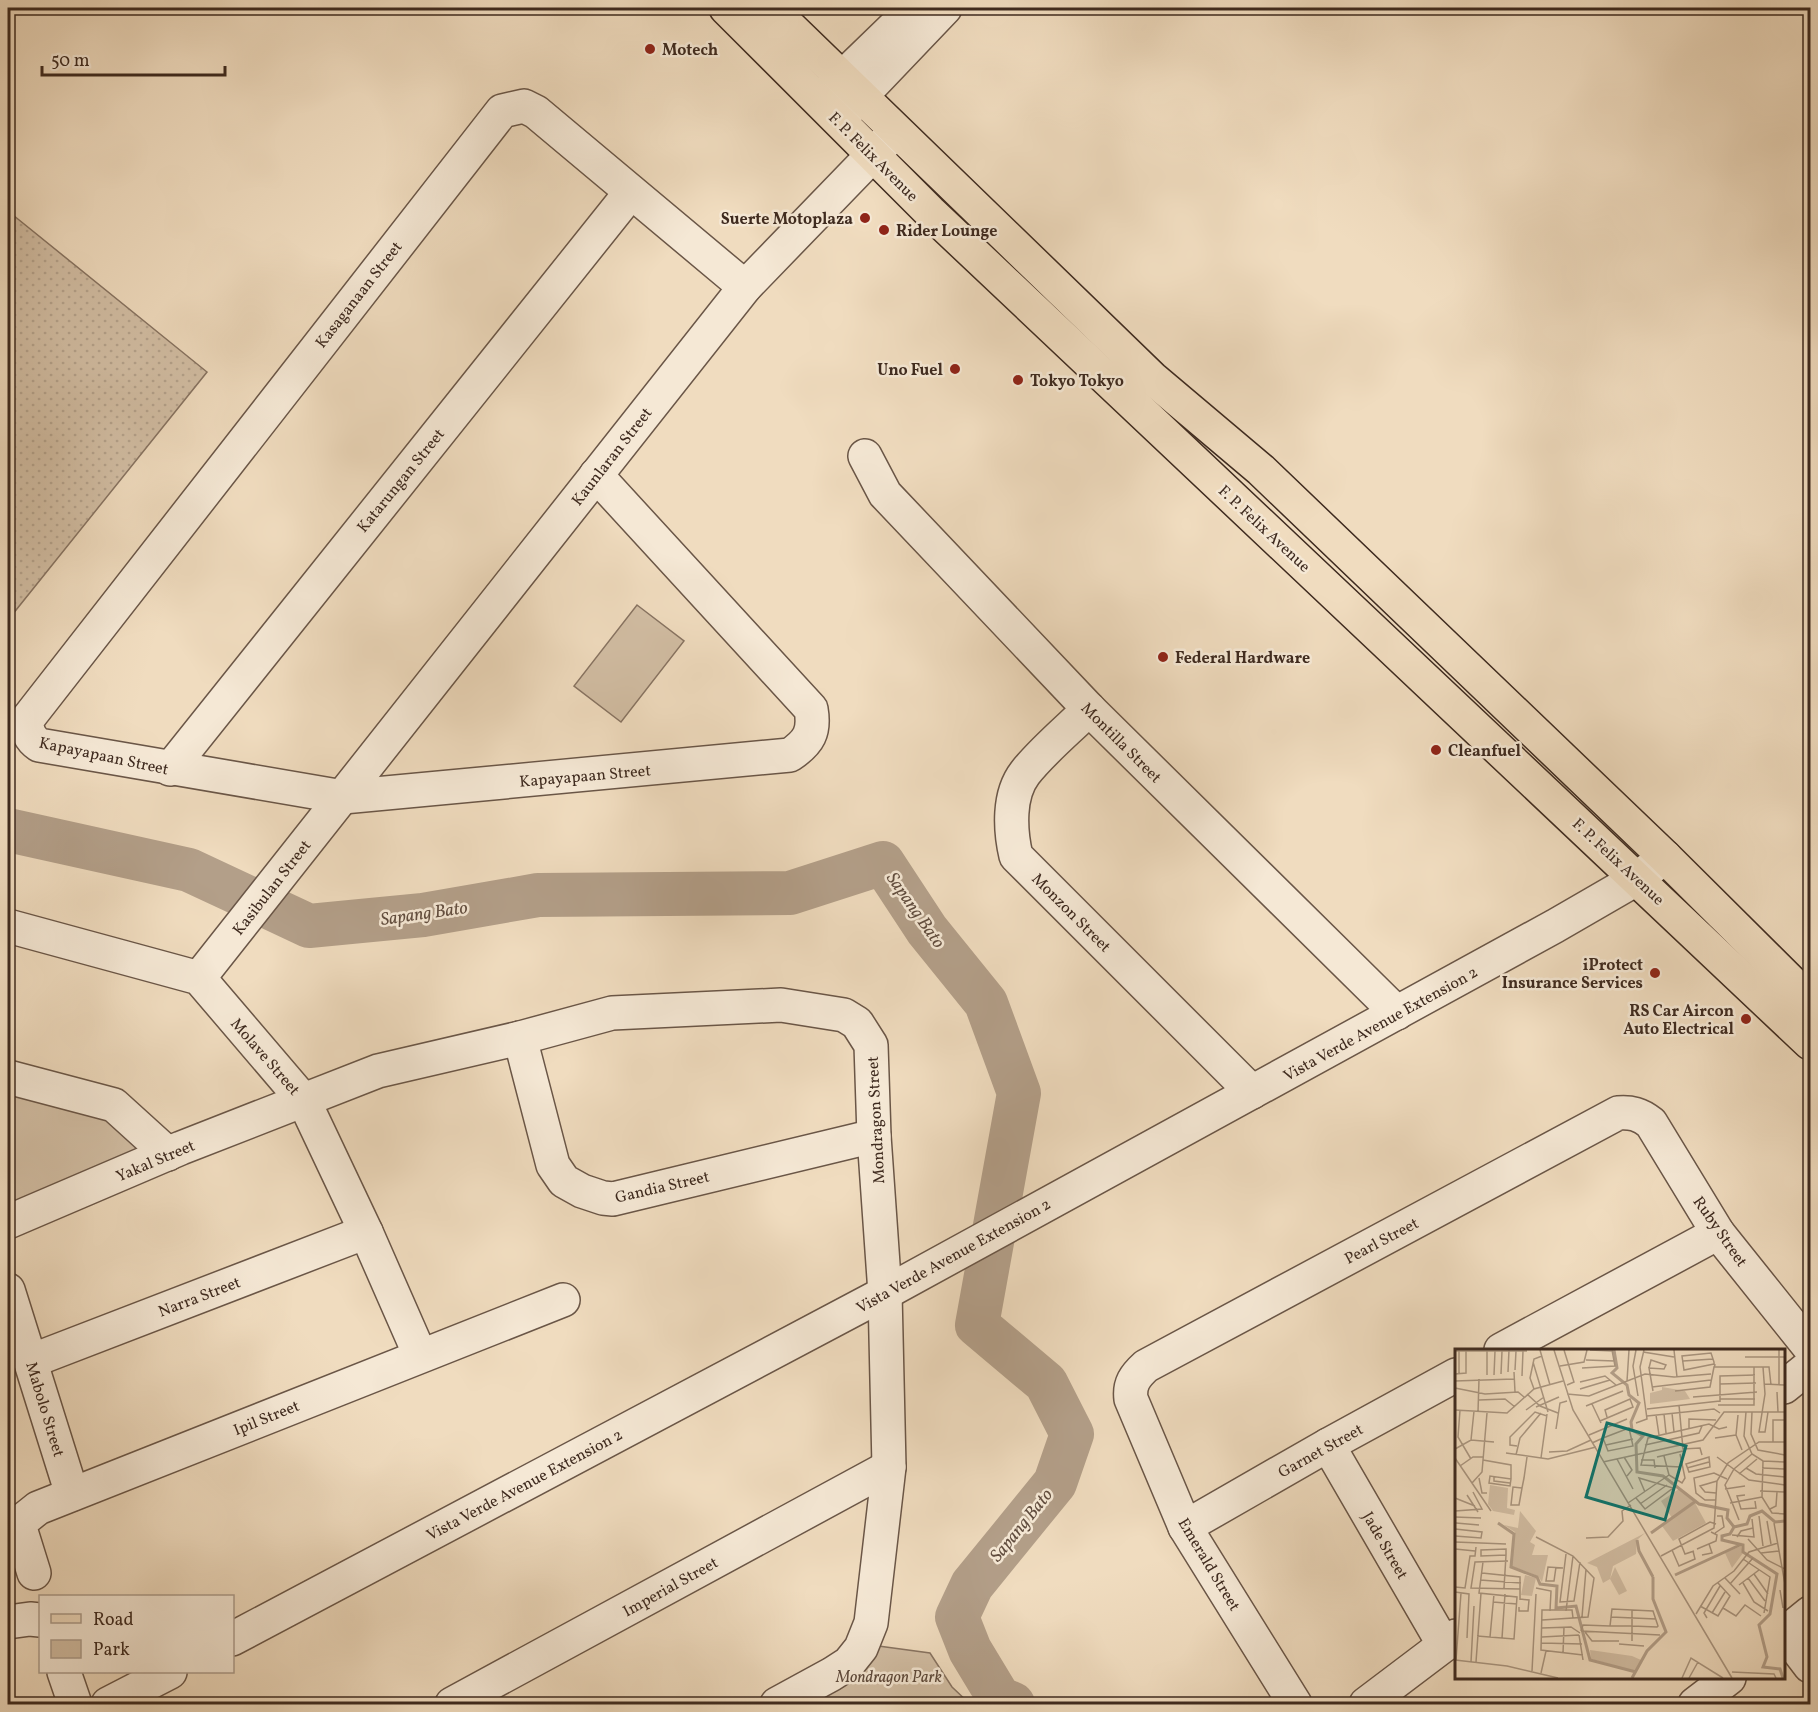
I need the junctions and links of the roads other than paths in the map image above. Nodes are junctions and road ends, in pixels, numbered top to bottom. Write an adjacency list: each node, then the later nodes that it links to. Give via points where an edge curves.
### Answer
1 (726, 8): 6 (main road, F. P. Felix Avenue)
2 (770, 8): 5 (main road, F. P. Felix Avenue)
3 (914, 8): 5 (street)
4 (945, 8): 5 (street)
5 (852, 87): 6 (street); 7 (main road, F. P. Felix Avenue)
6 (828, 111): 8 (main road, F. P. Felix Avenue)
7 (896, 131): 8 (street, Kaunlaran Street); 17 (main road, F. P. Felix Avenue, via 1152,378 1261,470)
8 (873, 156): 10 (street, Kaunlaran Street); 18 (main road, F. P. Felix Avenue)
9 (631, 192): 10 (street, Kasaganaan Street); 14 (street, Kasaganaan Street, via 536,112 524,106 502,111); 15 (street, Katarungan Street)
10 (745, 287): 12 (street, Kaunlaran Street)
11 (865, 456): 13 (street, Montilla Street, via 885,494)
12 (596, 475): 16 (street, Kaunlaran Street); 16 (street, Kapayapaan Street, via 811,709 814,723 803,746 790,755)
13 (1089, 709): 22 (street, Montilla Street); 26 (street, Monzon Street, via 1024,775 1012,810 1016,856)
14 (26, 721): 15 (street, Kapayapaan Street, via 31,740 39,745)
15 (170, 769): 16 (street, Kapayapaan Street)
16 (343, 797): 20 (street, Kasibulan Street)
17 (1665, 857): 18 (street, Vista Verde Avenue Extension 2); 21 (main road, F. P. Felix Avenue)
18 (1638, 878): 21 (main road, F. P. Felix Avenue); 22 (street, Vista Verde Avenue Extension 2)
19 (8, 926): 20 (street)
20 (199, 978): 27 (street, Molave Street)
21 (1800, 1005): 24 (main road, F. P. Felix Avenue)
22 (1397, 1013): 26 (street, Vista Verde Avenue Extension 2)
23 (520, 1038): 27 (street, Mondragon Street, via 378,1071); 29 (street, Mondragon Street, via 612,1013 781,1005 844,1015 857,1023 871,1045); 29 (street, Gandia Street, via 553,1165 564,1182 603,1198 613,1199)
24 (1810, 1043)
25 (8, 1077): 30 (street, via 114,1105)
26 (1252, 1092): 35 (street, Vista Verde Avenue Extension 2)
27 (304, 1101): 30 (street, Yakal Street); 32 (street, Molave Street)
28 (1636, 1114): 33 (street, Ruby Street, via 1651,1123); 43 (street, Pearl Street, via 1618,1113 1146,1366)
29 (874, 1136): 35 (street, Mondragon Street)
30 (168, 1154): 31 (street, Yakal Street)
31 (8, 1222)
32 (366, 1232): 39 (street, Molave Street); 40 (street, Narra Street)
33 (1718, 1233): 37 (street, Ruby Street); 38 (street)
34 (8, 1290): 40 (street, Mabolo Street)
35 (885, 1293): 46 (street, Mondragon Street); 55 (street, Vista Verde Avenue Extension 2)
36 (563, 1300): 39 (street, Ipil Street)
37 (1810, 1348)
38 (1503, 1349)
39 (420, 1355): 47 (street, Ipil Street)
40 (32, 1361): 47 (street, Mabolo Street)
41 (1810, 1366): 44 (street)
42 (1455, 1376): 45 (street, Garnet Street)
43 (1133, 1382): 48 (street, Emerald Street, via 1131,1399)
44 (1785, 1386)
45 (1328, 1445): 48 (street, Garnet Street); 56 (street, Jade Street)
46 (889, 1467): 63 (street, Imperial Street); 64 (street, Mondragon Street, via 871,1623 861,1648 849,1663)
47 (72, 1494): 49 (street, Ipil Street, via 38,1508 23,1520 20,1528)
48 (1185, 1527): 65 (street, Emerald Street)
49 (34, 1572)
50 (1810, 1613): 53 (street)
51 (39, 1620): 52 (street)
52 (8, 1622)
53 (1785, 1632)
54 (1785, 1634): 57 (street)
55 (234, 1638)
56 (1450, 1640): 66 (street)
57 (1810, 1666)
58 (65, 1673): 61 (street)
59 (166, 1673): 62 (street)
60 (1726, 1679): 67 (street)
61 (75, 1704)
62 (108, 1704)
63 (452, 1704)
64 (777, 1704)
65 (1295, 1704)
66 (1366, 1704)
67 (1695, 1704)

